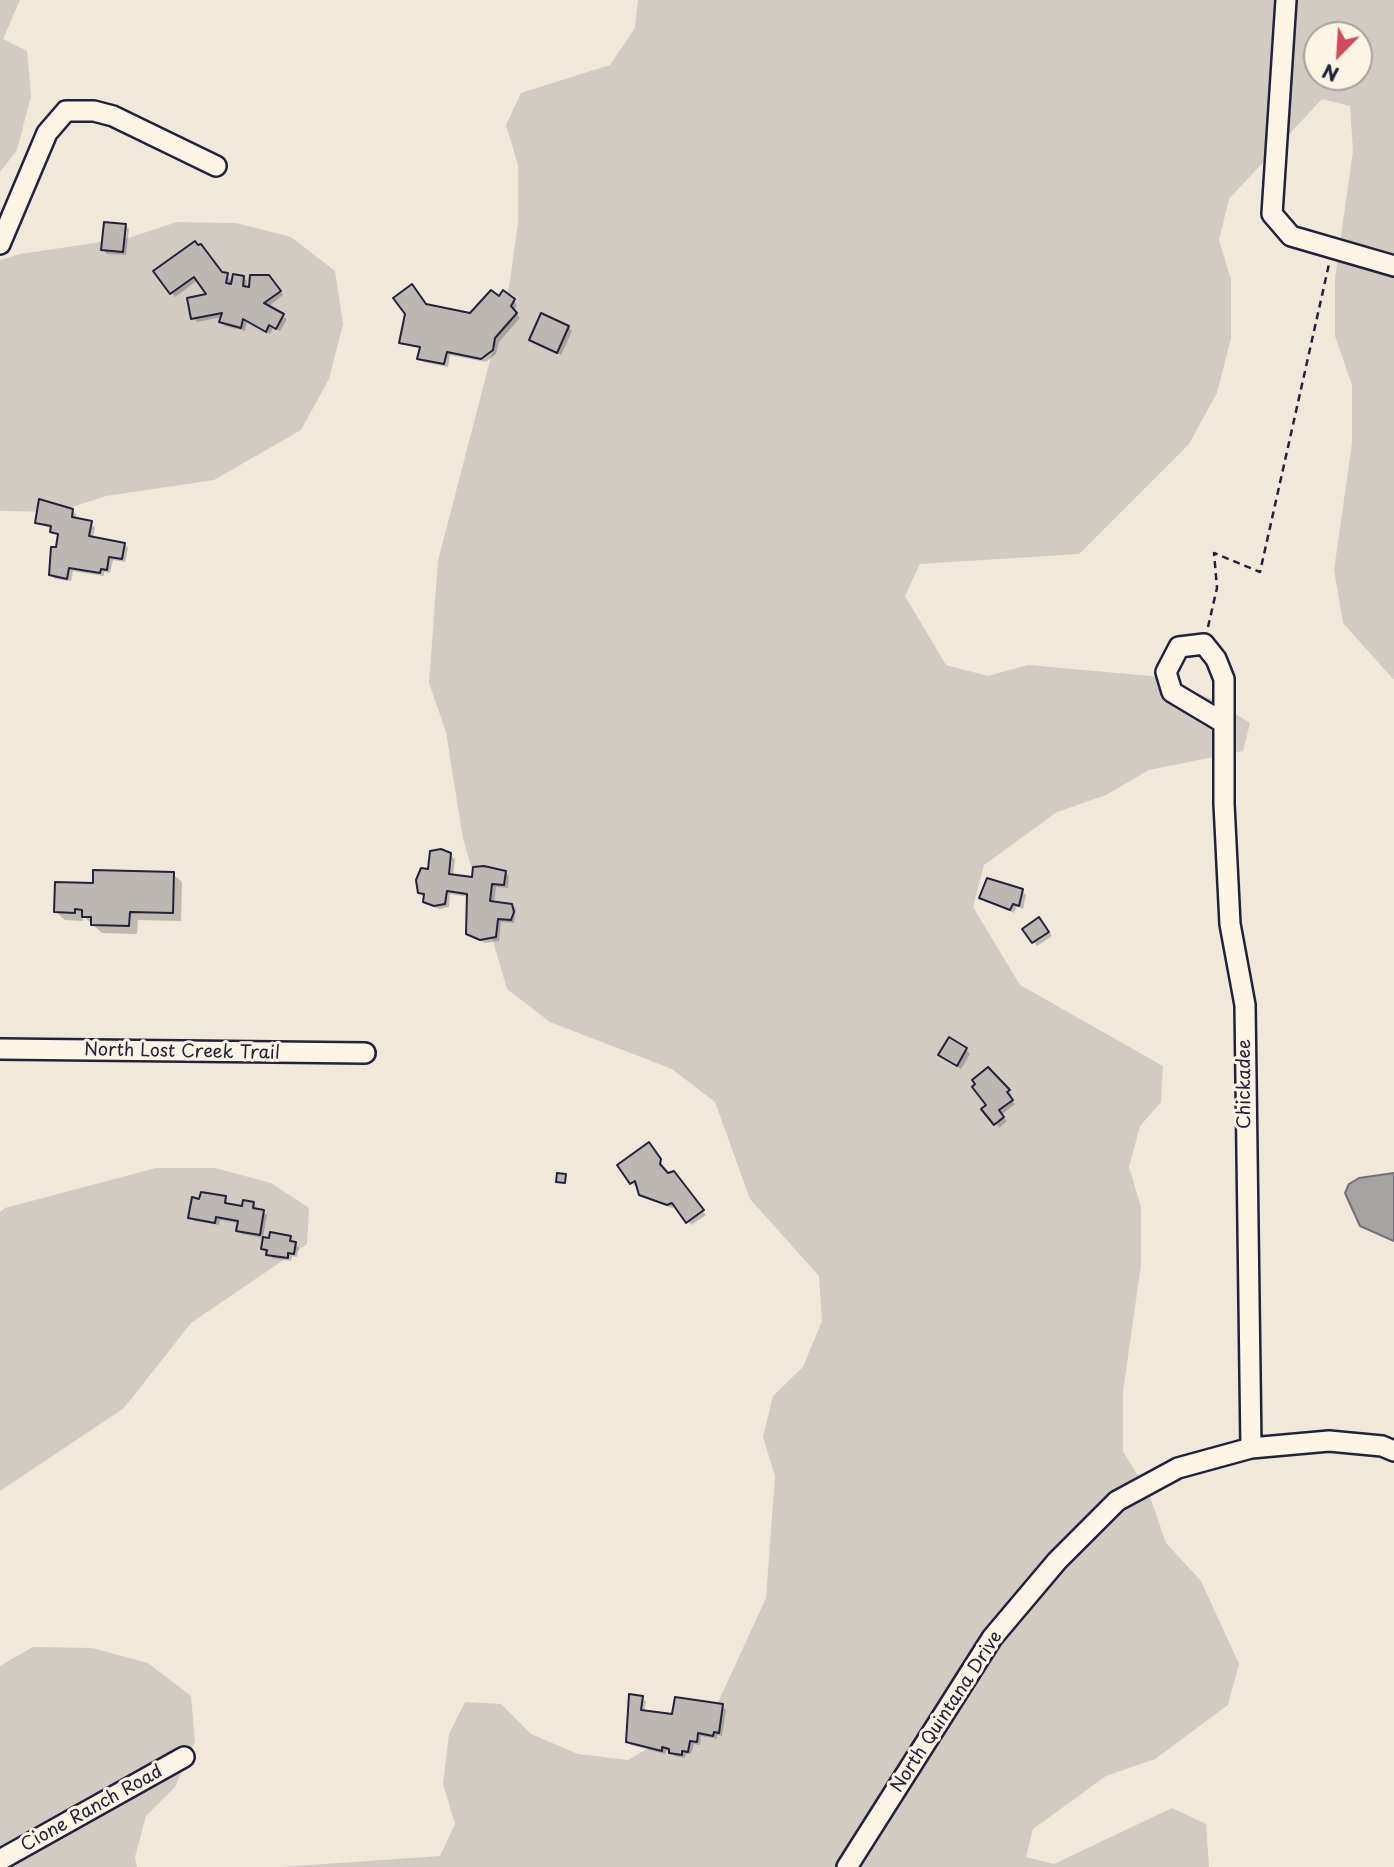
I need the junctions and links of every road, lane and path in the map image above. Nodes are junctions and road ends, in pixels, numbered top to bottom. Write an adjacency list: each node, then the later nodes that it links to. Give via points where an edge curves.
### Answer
1 (1286, 0): 4 (street, via 1272,214 1291,236)
2 (216, 166): 3 (street, via 113,116 66,111 47,133)
3 (0, 244)
4 (1333, 248): 5 (street); 6 (path, via 1260,572 1214,553 1217,588)
5 (1394, 266)
6 (1204, 644): 7 (street, Chickadee, via 1224,679); 7 (street, via 1179,647 1166,672 1172,692)
7 (1224, 723): 10 (street, Chickadee, via 1230,924 1245,1005)
8 (0, 1049): 9 (street, North Lost Creek Trail)
9 (365, 1053)
10 (1251, 1448): 11 (street, North Quintana Drive, via 1329,1441); 14 (street, North Quintana Drive, via 1178,1468 1117,1502 1057,1561 992,1638)
11 (1394, 1451)
12 (184, 1757): 13 (street, Cione Ranch Road)
13 (0, 1860)
14 (847, 1867)

